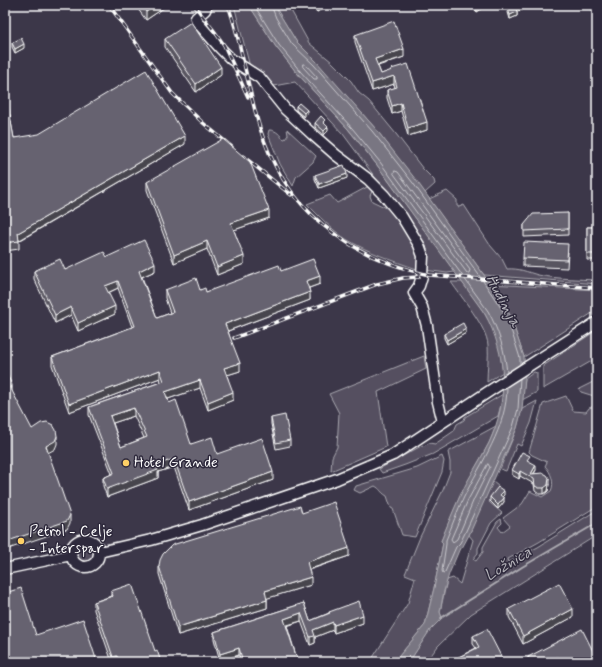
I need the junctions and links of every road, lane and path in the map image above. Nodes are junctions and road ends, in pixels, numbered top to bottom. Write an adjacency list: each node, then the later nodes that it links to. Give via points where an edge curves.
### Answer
1 (207, 5): 3 (street, via 196,18 197,22 220,48 260,78 296,119 384,195 402,217 419,245 423,256 422,274 414,293 422,307 427,326 438,402)
2 (597, 322): 3 (street)
3 (444, 422): 4 (street, via 394,455 337,479 202,525)
4 (99, 552): 5 (street, via 95,563 88,567 75,564); 5 (street, via 95,542 85,539 74,544)
5 (71, 555): 6 (street)
6 (5, 569)

